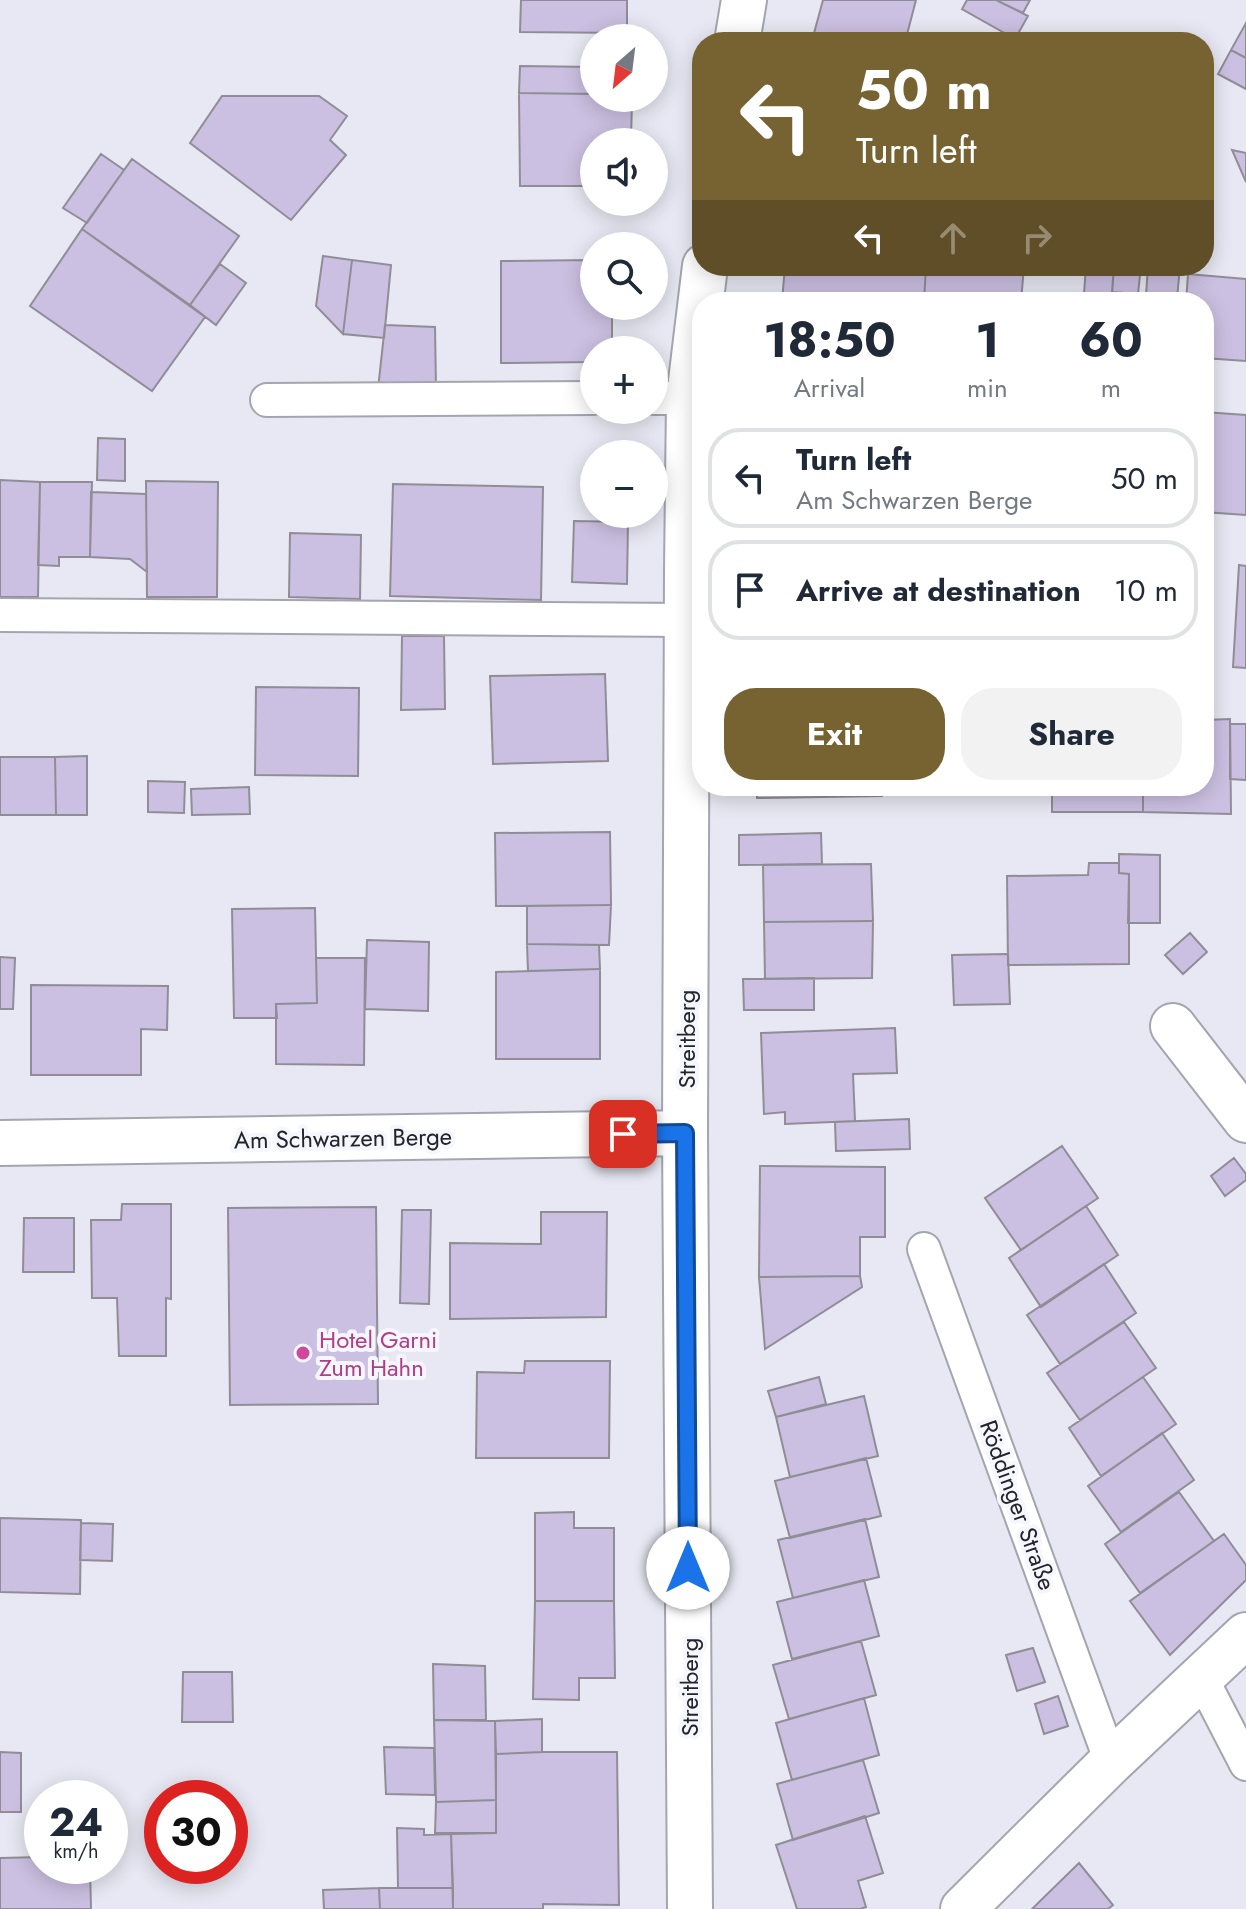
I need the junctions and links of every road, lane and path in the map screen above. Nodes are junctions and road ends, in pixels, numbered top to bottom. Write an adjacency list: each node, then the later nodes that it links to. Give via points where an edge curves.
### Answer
1 (744, 0): 2 (street)
2 (739, 32)
3 (692, 318): 5 (street, Streitberg)
4 (580, 398): 6 (lane)
5 (672, 398): 8 (street, Streitberg)
6 (267, 400)
7 (0, 615): 8 (lane)
8 (687, 620): 11 (street, Streitberg)
9 (1173, 1026): 10 (street)
10 (1246, 1120)
11 (685, 1133): 12 (street, Am Schwarzen Berge); 18 (street, Streitberg)
12 (0, 1143)
13 (924, 1249): 16 (lane, Röddinger Straße)
14 (1246, 1635): 15 (street)
15 (1201, 1677): 16 (street); 17 (lane)
16 (1111, 1762): 19 (street)
17 (1246, 1764)
18 (690, 1909)
19 (963, 1909)

